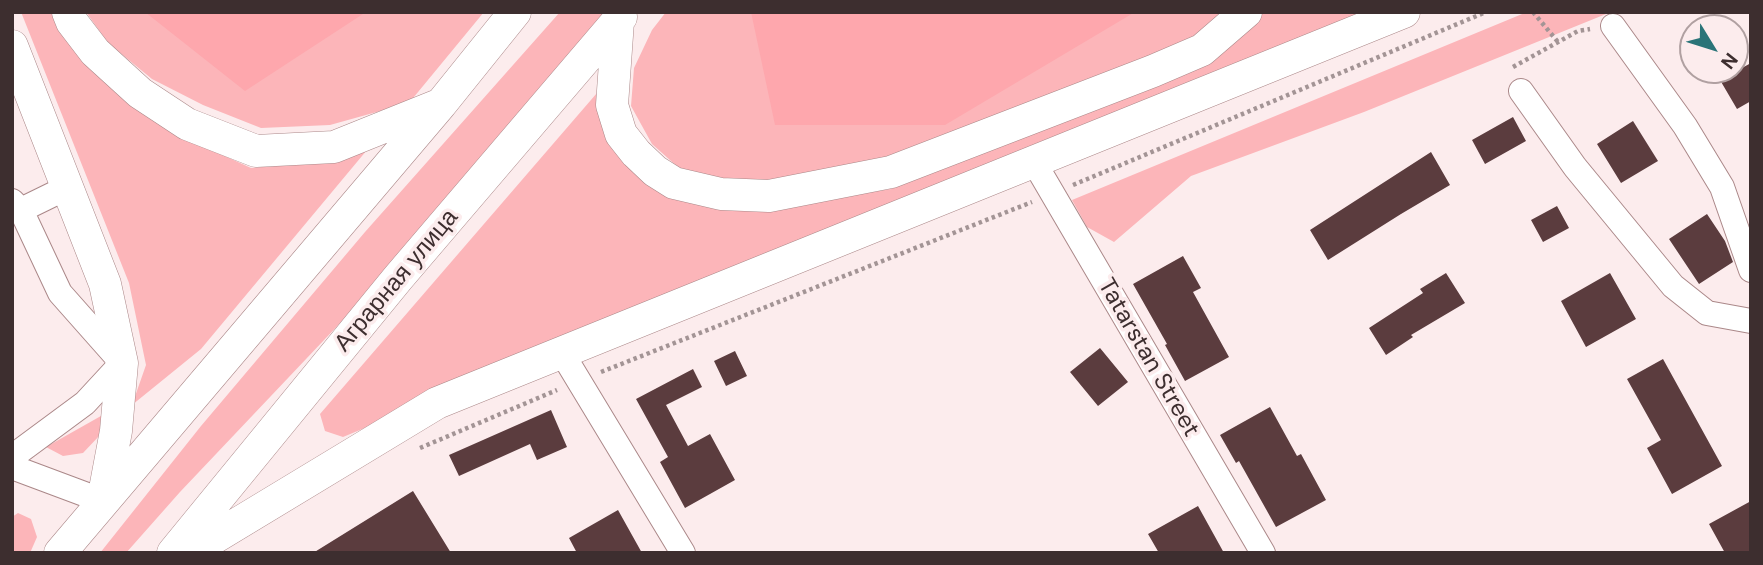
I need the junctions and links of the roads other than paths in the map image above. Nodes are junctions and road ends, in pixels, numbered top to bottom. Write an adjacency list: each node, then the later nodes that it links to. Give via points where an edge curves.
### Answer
1 (68, 12): 9 (main road, via 95,52 140,93 187,124 256,150 334,147)
2 (516, 12): 9 (main road)
3 (1246, 12): 5 (main road, via 1202,50 891,172 769,196 721,194 674,183 636,153 621,134 612,105)
4 (1404, 12): 10 (main road)
5 (622, 17): 21 (main road, Аграрная улица, via 398,278)
6 (1613, 26): 13 (street, via 1685,125 1722,187)
7 (12, 46): 11 (main road)
8 (1521, 91): 14 (street, via 1575,167 1673,286 1707,313)
9 (441, 104): 19 (main road)
10 (1034, 162): 15 (main road); 24 (street, Tatarstan Street)
11 (68, 187): 12 (street); 16 (main road, via 105,284)
12 (17, 205): 16 (street, via 61,293)
13 (1751, 270)
14 (1751, 321)
15 (562, 353): 22 (main road, via 436,403); 23 (street)
16 (122, 363): 17 (street, via 85,403); 19 (main road)
17 (12, 457)
18 (12, 467): 19 (street)
19 (103, 501): 20 (main road)
20 (60, 553)
21 (173, 553)
22 (190, 553)
23 (683, 553)
24 (1263, 553)

